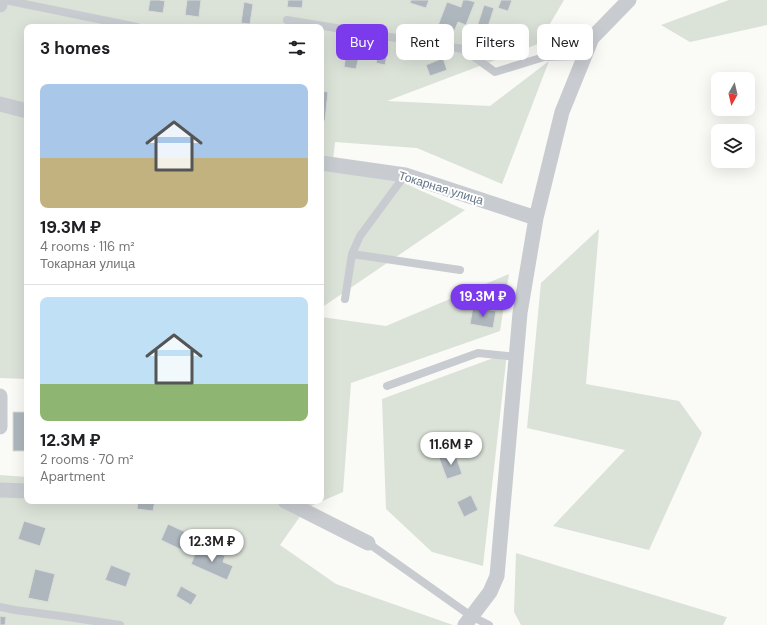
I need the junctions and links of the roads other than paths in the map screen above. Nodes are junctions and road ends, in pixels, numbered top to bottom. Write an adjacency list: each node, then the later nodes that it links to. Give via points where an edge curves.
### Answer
1 (0, 0): 4 (street)
2 (5, 0): 6 (lane)
3 (629, 0): 9 (street)
4 (0, 5)
5 (287, 20): 7 (lane)
6 (122, 24)
7 (312, 24)
8 (324, 26): 10 (lane, via 463,48 495,72)
9 (593, 37)
10 (537, 59)
11 (583, 60): 16 (street, via 562,112)
12 (0, 104): 13 (street)
13 (24, 110)
14 (324, 163): 15 (street, Токарная улица)
15 (405, 175): 16 (street, Токарная улица); 17 (lane, via 360,236)
16 (536, 218): 20 (street, via 520,313)
17 (352, 254): 18 (lane); 19 (lane)
18 (460, 270)
19 (345, 299)
20 (517, 357): 21 (lane, via 478,353); 29 (street, via 497,576 490,592)
21 (388, 386)
22 (0, 396): 23 (street)
23 (0, 427)
24 (0, 490): 25 (street)
25 (24, 491)
26 (292, 504): 27 (street)
27 (368, 543): 29 (lane)
28 (0, 607): 30 (lane)
29 (468, 621): 31 (lane)
30 (120, 625)
31 (489, 625)

